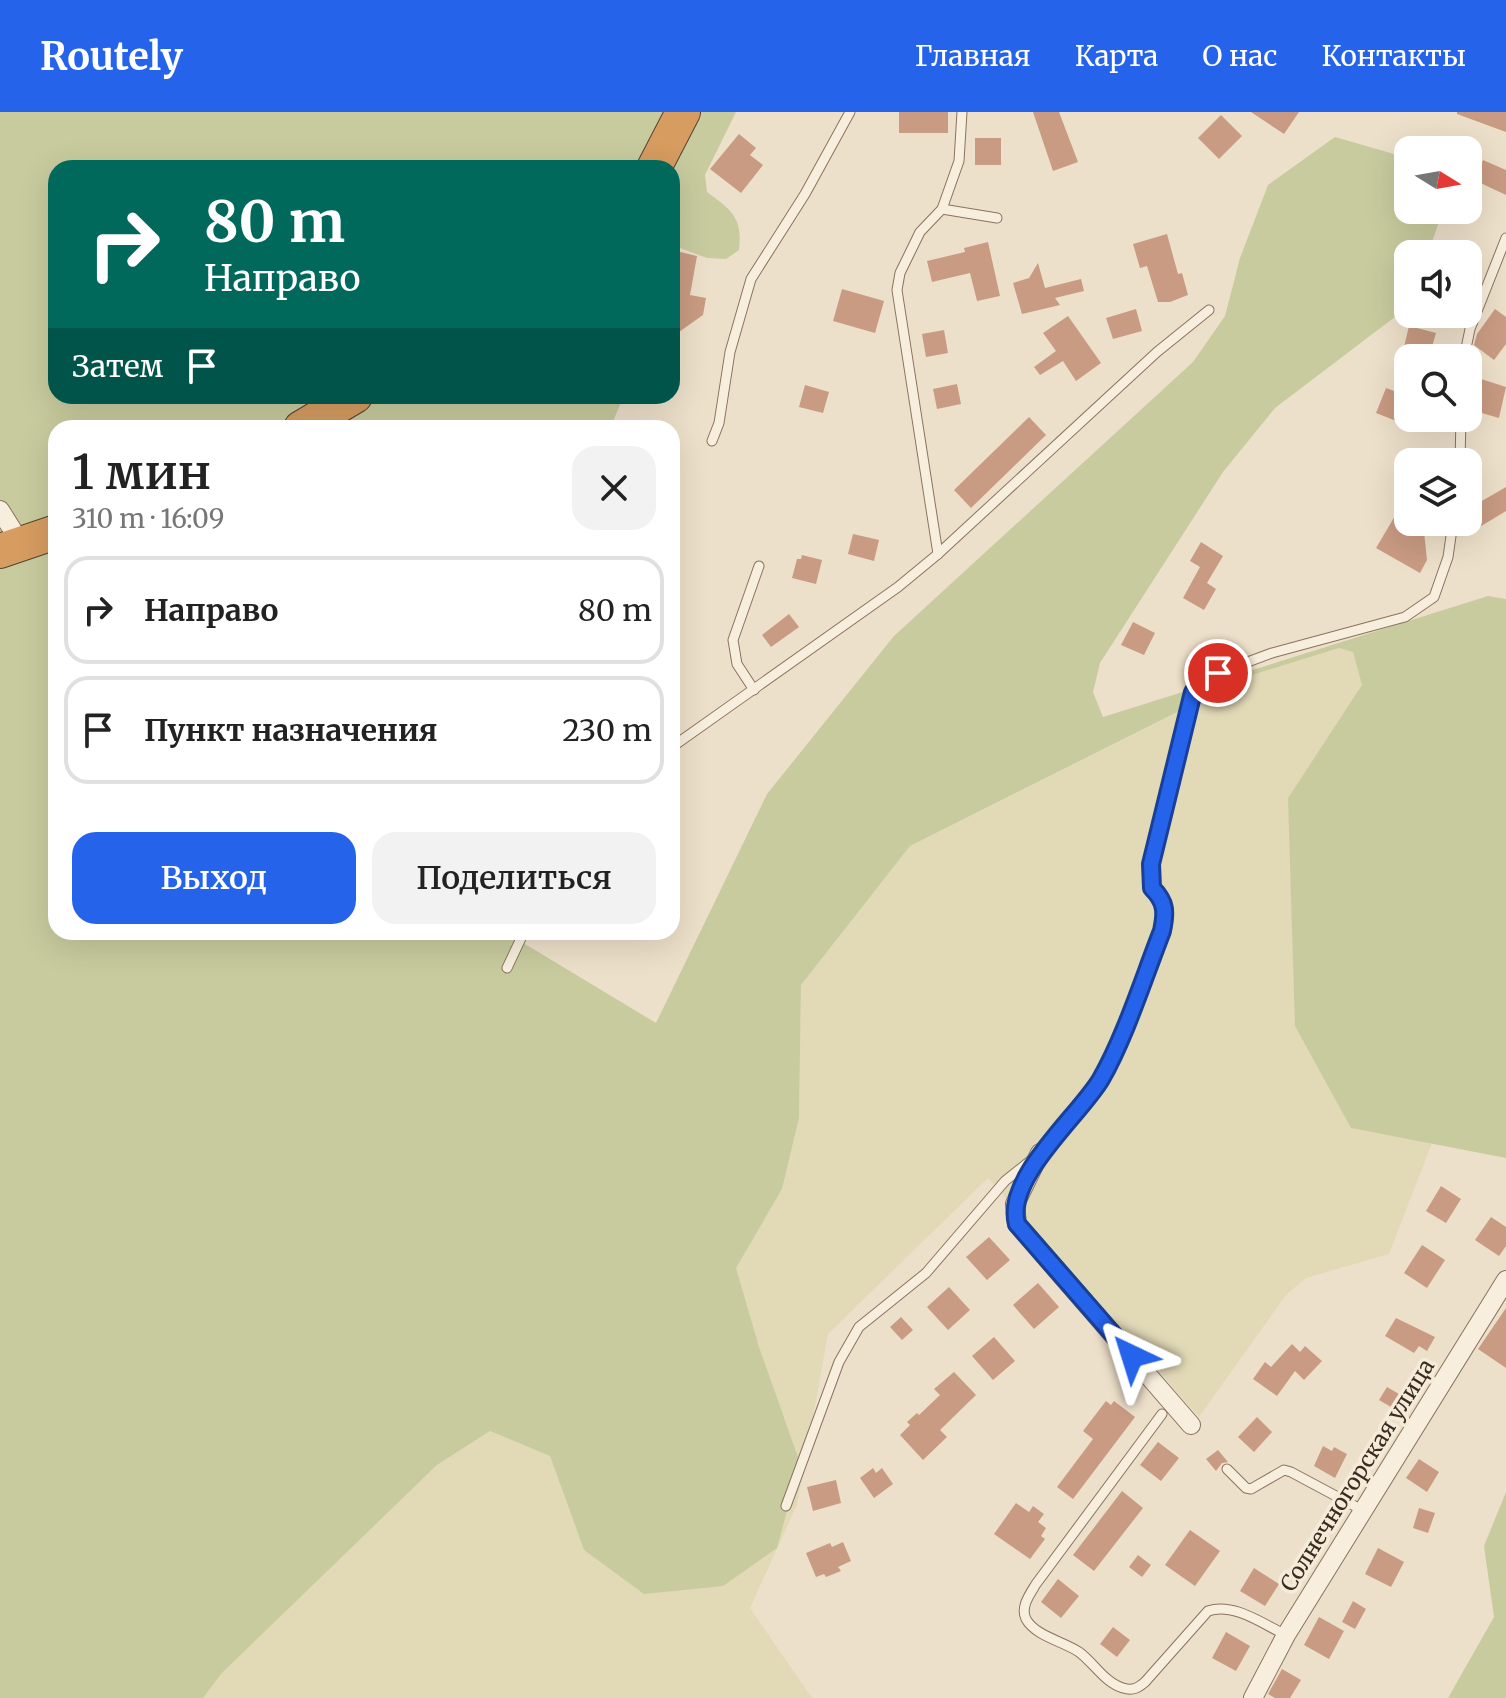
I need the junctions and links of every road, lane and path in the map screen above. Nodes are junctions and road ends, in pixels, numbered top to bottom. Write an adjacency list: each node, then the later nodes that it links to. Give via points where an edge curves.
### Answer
1 (683, 112): 4 (highway)
2 (850, 112): 12 (lane, via 751,279)
3 (962, 112): 5 (lane, via 959,161)
4 (658, 160)
5 (942, 209): 6 (lane); 17 (lane, via 920,232 897,290)
6 (997, 218)
7 (1506, 238): 9 (lane)
8 (1209, 310): 17 (lane)
9 (1467, 344)
10 (342, 404): 11 (highway)
11 (314, 420)
12 (712, 441)
13 (0, 510): 16 (street)
14 (48, 535): 16 (highway)
15 (1451, 536): 23 (lane, via 1434,597 1405,617 1272,653 1218,673 1193,692 1151,864 1152,888 1163,899 1166,913 1162,931 1100,1081)
16 (11, 548)
17 (938, 554): 19 (lane)
18 (759, 566): 19 (lane, via 733,640 737,664)
19 (754, 690): 20 (lane)
20 (680, 741)
21 (520, 940): 22 (lane)
22 (507, 968)
23 (1040, 1153): 26 (street, via 1015,1204 1017,1224); 28 (lane, via 1005,1181 926,1273 859,1327 839,1362)
24 (1506, 1280): 29 (street, Солнечногорская улица)
25 (1162, 1414): 30 (lane, via 1036,1584 1024,1610 1026,1620 1126,1689 1145,1682 1208,1611 1218,1607)
26 (1191, 1425)
27 (1227, 1469): 29 (lane, via 1251,1489 1284,1470 1291,1472)
28 (786, 1506)
29 (1364, 1511): 30 (street, Солнечногорская улица)
30 (1286, 1635): 31 (street, Солнечногорская улица)
31 (1253, 1698)

